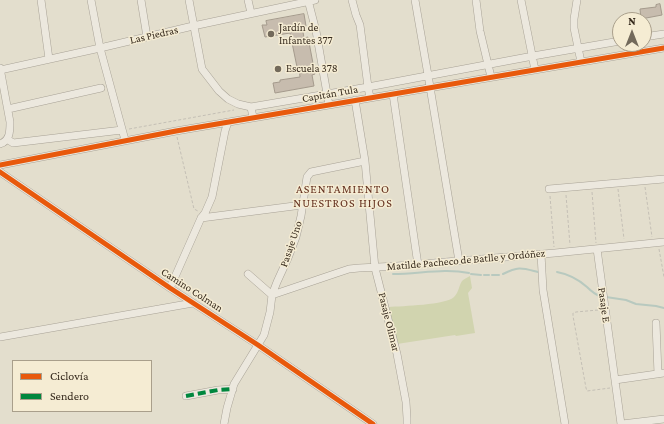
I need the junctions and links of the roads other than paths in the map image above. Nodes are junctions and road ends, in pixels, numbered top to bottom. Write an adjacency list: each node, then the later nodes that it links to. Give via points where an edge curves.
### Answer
1 (41, 0): 27 (street)
2 (91, 0): 19 (street)
3 (140, 0): 16 (street)
4 (189, 0): 13 (street)
5 (248, 0): 12 (street)
6 (310, 0): 12 (street, Las Piedras); 40 (street)
7 (352, 0): 36 (street, via 360,26)
8 (415, 0): 34 (street)
9 (476, 0): 30 (street)
10 (522, 0): 25 (street)
11 (577, 0): 20 (street, via 574,28)
12 (251, 14): 13 (street, Las Piedras)
13 (194, 26): 16 (street, Las Piedras); 45 (street, via 202,69 228,99)
14 (664, 34): 15 (street)
15 (654, 36): 21 (street, Capitán Tula)
16 (147, 37): 19 (street, Las Piedras)
17 (612, 43): 18 (street, Capitán Tula)
18 (597, 45): 20 (street, Capitán Tula); 28 (street)
19 (100, 48): 27 (street, Las Piedras); 49 (street)
20 (578, 48): 22 (street, Capitán Tula); 29 (street)
21 (661, 48): 24 (street, Capitán Tula)
22 (555, 52): 25 (street, Capitán Tula); 31 (street)
23 (616, 52): 26 (street, Capitán Tula)
24 (630, 54): 26 (street, Capitán Tula)
25 (533, 56): 30 (street, Capitán Tula); 33 (street)
26 (616, 56): 28 (street, Capitán Tula)
27 (50, 59): 32 (street, Las Piedras)
28 (600, 59): 29 (street, Capitán Tula)
29 (581, 62): 31 (street, Capitán Tula)
30 (488, 64): 34 (street, Capitán Tula); 35 (street)
31 (557, 66): 33 (street, Capitán Tula)
32 (0, 69): 39 (street)
33 (535, 70): 35 (street, Capitán Tula)
34 (428, 75): 36 (street, Capitán Tula); 38 (street)
35 (491, 77): 38 (street, Capitán Tula)
36 (368, 87): 40 (street, Capitán Tula); 42 (street, Capitán Tula)
37 (101, 88): 46 (street)
38 (430, 88): 41 (street, Capitán Tula); 63 (street)
39 (2, 89): 46 (street)
40 (327, 94): 44 (street); 45 (street, Capitán Tula)
41 (393, 94): 42 (street, Capitán Tula); 64 (street)
42 (370, 98): 43 (street, Capitán Tula)
43 (355, 100): 44 (street, Capitán Tula); 53 (street, Pasaje Olimar)
44 (329, 105): 47 (street, Capitán Tula)
45 (251, 107): 47 (street)
46 (8, 108): 50 (street, via 10,129)
47 (253, 118): 48 (street, Capitán Tula)
48 (228, 122): 51 (street, Capitán Tula); 59 (street, via 212,197)
49 (122, 130): 50 (street, via 13,143); 51 (street)
50 (7, 140): 52 (street)
51 (125, 140): 54 (street, Capitán Tula)
52 (0, 144)
53 (365, 161): 58 (street, Pasaje Uno, via 310,172); 65 (street, Pasaje Olimar)
54 (0, 165)
55 (0, 172): 67 (street, Camino Colman)
56 (664, 179): 57 (street)
57 (549, 189)
58 (302, 205): 59 (street); 68 (street, Pasaje Uno, via 296,237)
59 (203, 216): 67 (street)
60 (658, 243): 61 (street, Matilde Pacheco de Batlle y Ordóñez)
61 (597, 250): 62 (street, Matilde Pacheco de Batlle y Ordóñez); 74 (street, Pasaje E)
62 (541, 254): 63 (street, Matilde Pacheco de Batlle y Ordóñez); 81 (street, via 543,290)
63 (459, 261): 64 (street, Matilde Pacheco de Batlle y Ordóñez)
64 (418, 264): 65 (street, Matilde Pacheco de Batlle y Ordóñez)
65 (375, 268): 68 (street, Matilde Pacheco de Batlle y Ordóñez, via 349,269); 80 (street, Pasaje Olimar, via 397,354 406,402)
66 (248, 274): 68 (street)
67 (170, 288): 69 (street, Camino Colman)
68 (272, 295): 72 (street, Pasaje Uno, via 268,321)
69 (193, 303): 71 (street); 72 (street, Camino Colman)
70 (656, 323): 73 (street)
71 (0, 337)
72 (258, 345): 75 (street, Pasaje Uno); 79 (street, Camino Colman)
73 (661, 374): 74 (street)
74 (616, 384): 82 (street, Pasaje E)
75 (232, 389): 76 (street); 78 (street, Pasaje Uno)
76 (186, 396)
77 (664, 419): 82 (street)
78 (224, 424)
79 (373, 424)
80 (407, 424)
81 (565, 424)
82 (622, 424)

